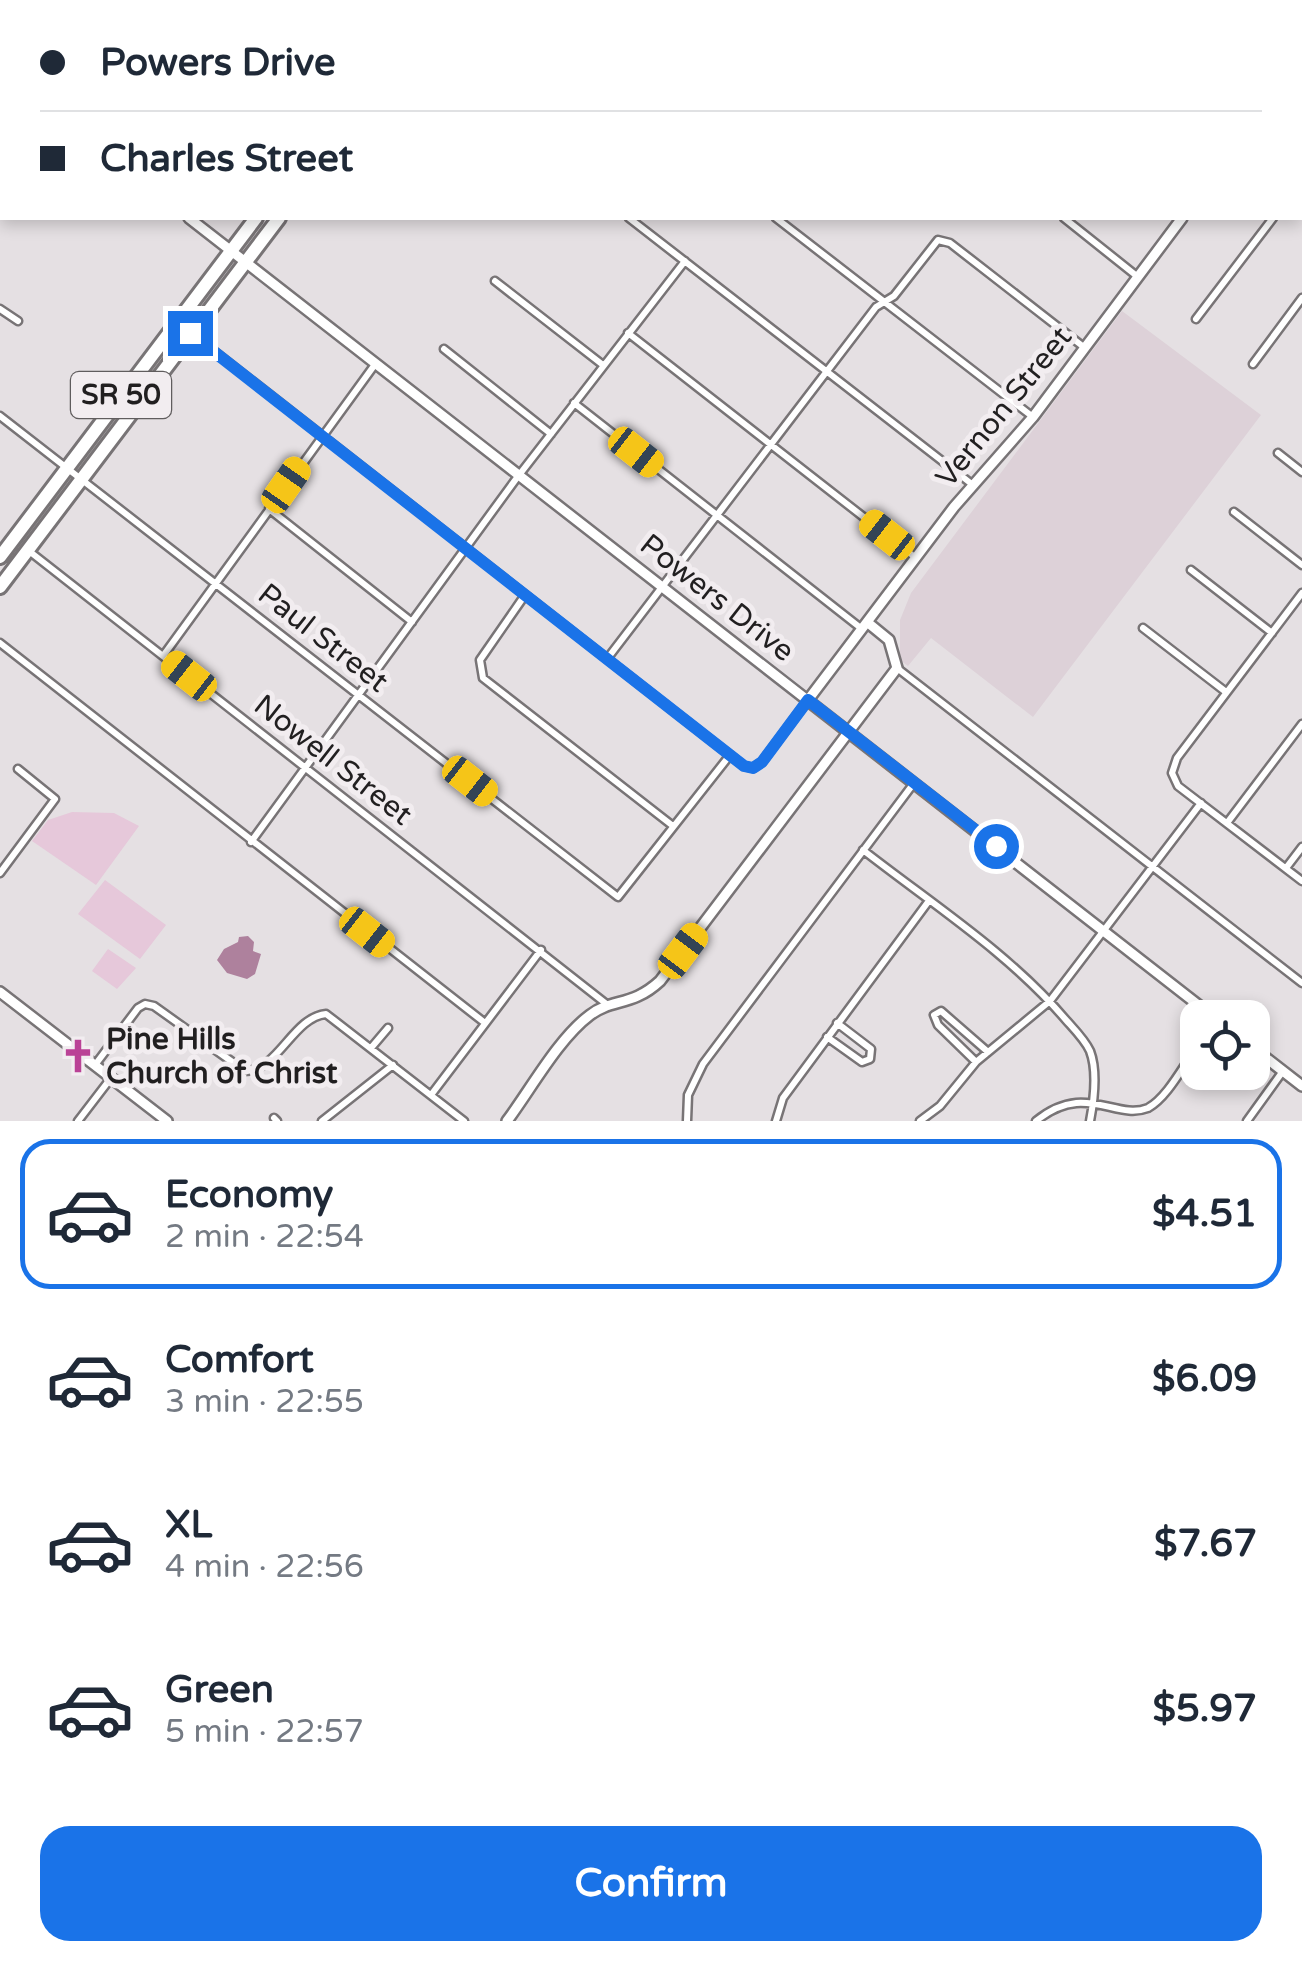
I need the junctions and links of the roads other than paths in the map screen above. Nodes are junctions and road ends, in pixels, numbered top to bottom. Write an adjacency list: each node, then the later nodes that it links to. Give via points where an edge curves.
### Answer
1 (192, 220): 9 (street, Powers Drive)
2 (254, 220): 9 (highway, SR 50)
3 (277, 220): 10 (highway, SR 50)
4 (632, 220): 11 (street)
5 (779, 220): 15 (street)
6 (1067, 220): 12 (street)
7 (1181, 220): 12 (street, Vernon Street)
8 (1271, 220): 18 (street)
9 (231, 250): 10 (street, Powers Drive); 34 (highway, SR 50)
10 (245, 261): 20 (highway, SR 50); 23 (street, Powers Drive)
11 (685, 261): 19 (street); 26 (street)
12 (1138, 277): 21 (street, Vernon Street)
13 (495, 280): 25 (street)
14 (1302, 298): 24 (street)
15 (884, 301): 21 (street, via 942,239); 26 (street); 29 (street)
16 (0, 309): 17 (street)
17 (18, 320)
18 (1196, 320)
19 (628, 332): 25 (street); 32 (street)
20 (190, 333): 31 (street); 37 (highway, SR 50)
21 (1085, 348): 29 (street, Vernon Street)
22 (444, 349): 30 (street)
23 (376, 364): 31 (street); 36 (street, Powers Drive)
24 (1254, 364)
25 (603, 365): 27 (street)
26 (827, 372): 32 (street); 38 (street)
27 (574, 403): 30 (street); 41 (street)
28 (0, 416): 34 (street, Paul Street)
29 (1033, 417): 38 (street, Vernon Street)
30 (550, 434): 36 (street)
31 (321, 437): 39 (street); 42 (street)
32 (772, 443): 41 (street); 45 (street)
33 (1278, 453): 35 (street)
34 (67, 467): 37 (street, Paul Street); 44 (highway, SR 50)
35 (1302, 472)
36 (519, 476): 42 (street); 49 (street, Powers Drive)
37 (81, 478): 43 (highway, SR 50); 48 (street, Paul Street)
38 (972, 485): 45 (street, Vernon Street)
39 (269, 509): 48 (street); 53 (street)
40 (1234, 512): 46 (street)
41 (717, 515): 49 (street); 54 (street)
42 (465, 548): 52 (street); 53 (street)
43 (28, 550): 50 (highway, SR 50); 58 (street, Nowell Street)
44 (0, 557)
45 (916, 558): 54 (street, Vernon Street)
46 (1302, 564)
47 (1192, 570): 56 (street)
48 (216, 582): 58 (street); 62 (street, Paul Street)
49 (662, 587): 59 (street); 63 (street, Powers Drive)
50 (0, 588)
51 (1302, 593): 56 (street)
52 (525, 595): 59 (street); 72 (street, via 480,660 484,678)
53 (412, 622): 62 (street)
54 (865, 626): 60 (street, via 889,640); 63 (street, Vernon Street)
55 (1143, 628): 61 (street)
56 (1272, 633): 61 (street)
57 (0, 643): 73 (street)
58 (163, 656): 68 (street, Nowell Street)
59 (606, 659): 66 (street)
60 (897, 668): 65 (street); 76 (street)
61 (1226, 692): 70 (street, via 1172,773)
62 (360, 696): 68 (street); 72 (street, Paul Street, via 618,897)
63 (808, 700): 65 (street, Powers Drive); 66 (street, Vernon Street, via 753,768)
64 (1302, 724): 71 (street)
65 (848, 732): 69 (street, Powers Drive); 87 (street, via 660,981 645,996)
66 (730, 755): 72 (street)
67 (18, 769): 78 (street, via 55,799)
68 (308, 769): 73 (street); 82 (street, Nowell Street)
69 (914, 783): 75 (street); 81 (street, Powers Drive)
70 (1201, 803): 71 (street); 76 (street)
71 (1227, 823): 77 (street)
72 (673, 826)
73 (251, 842): 88 (street)
74 (1302, 847): 77 (street)
75 (863, 850): 80 (street); 109 (street, via 703,1064 688,1095)
76 (1154, 867): 81 (street); 83 (street)
77 (1286, 868): 79 (street)
78 (0, 873)
79 (1302, 881)
80 (929, 901): 86 (street); 89 (street)
81 (1105, 932): 85 (street, Powers Drive); 86 (street)
82 (541, 950): 87 (street, Nowell Street); 88 (street)
83 (1302, 983)
84 (0, 992): 97 (street)
85 (1191, 1000)
86 (1050, 1001): 93 (street); 103 (street, via 1090,1050)
87 (610, 1006): 108 (street, via 580,1024)
88 (485, 1023): 102 (street)
89 (837, 1023): 91 (street); 91 (street, via 871,1050 870,1059 862,1062)
90 (388, 1028): 92 (street)
91 (827, 1037): 110 (street, via 782,1098)
92 (371, 1048): 96 (street); 97 (street, via 322,1014 254,1071 245,1071 145,1004)
93 (988, 1052): 94 (street); 94 (street, via 941,1011 934,1015)
94 (976, 1062): 111 (street)
95 (1270, 1062): 99 (street)
96 (393, 1064): 102 (street); 104 (street)
97 (95, 1065): 100 (street)
98 (1180, 1069): 103 (street, via 1150,1107 1135,1112)
99 (1283, 1072): 101 (street); 114 (street)
100 (111, 1078): 105 (street); 106 (street)
101 (1302, 1086)
102 (431, 1096): 107 (street)
103 (1093, 1105): 112 (street, via 1073,1102); 113 (street)
104 (328, 1119)
105 (78, 1121)
106 (168, 1121)
107 (464, 1121)
108 (507, 1121)
109 (687, 1121)
110 (776, 1121)
111 (920, 1121)
112 (1036, 1121)
113 (1090, 1121)
114 (1247, 1121)

